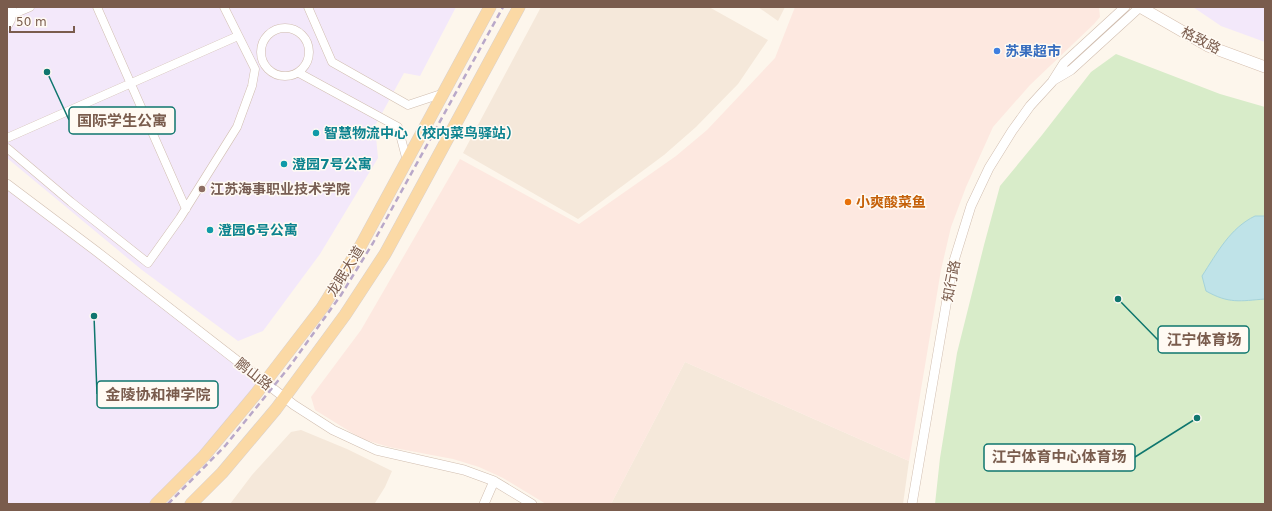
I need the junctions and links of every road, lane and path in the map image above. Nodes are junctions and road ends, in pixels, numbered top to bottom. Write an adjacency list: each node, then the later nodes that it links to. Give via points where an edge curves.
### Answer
1 (30, 7): 9 (street)
2 (97, 7): 19 (street)
3 (224, 7): 11 (street)
4 (308, 7): 12 (street)
5 (490, 7): 20 (main road, 龙眠大道)
6 (518, 7): 27 (main road, 龙眠大道, via 385,254 346,315)
7 (1125, 7): 18 (street, 知行路, via 1064,63)
8 (1140, 7): 15 (main road, 格致路, via 1208,46); 18 (street, 知行路, via 1071,70)
9 (12, 11): 10 (street)
10 (7, 27)
11 (238, 36): 16 (street); 19 (street)
12 (321, 37): 13 (street); 20 (street, via 332,62 408,104)
13 (308, 43): 14 (street, via 296,30 280,28 272,32 262,43 262,59); 17 (street, via 309,59)
14 (265, 66): 16 (street); 17 (street, via 270,72 284,77)
15 (1265, 67)
16 (255, 69): 25 (street, via 252,86 237,126)
17 (299, 73): 23 (street, via 398,127)
18 (1052, 82): 33 (street, 知行路, via 1012,131 989,168 971,206 953,264)
19 (130, 83): 21 (street); 25 (street)
20 (444, 93): 23 (main road, 龙眠大道)
21 (7, 138)
22 (7, 148): 25 (street, via 148,263)
23 (407, 161): 26 (main road, 龙眠大道, via 360,247 322,308)
24 (7, 184): 26 (street, 鹏山路)
25 (186, 209)
26 (265, 382): 27 (street, 鹏山路); 29 (main road, 龙眠大道, via 204,456)
27 (285, 398): 28 (street, 鹏山路, via 333,430 376,450 464,470); 30 (main road, 龙眠大道)
28 (494, 481): 31 (street); 32 (street, 鹏山路)
29 (156, 504)
30 (191, 504)
31 (484, 504)
32 (532, 504)
33 (912, 504)

